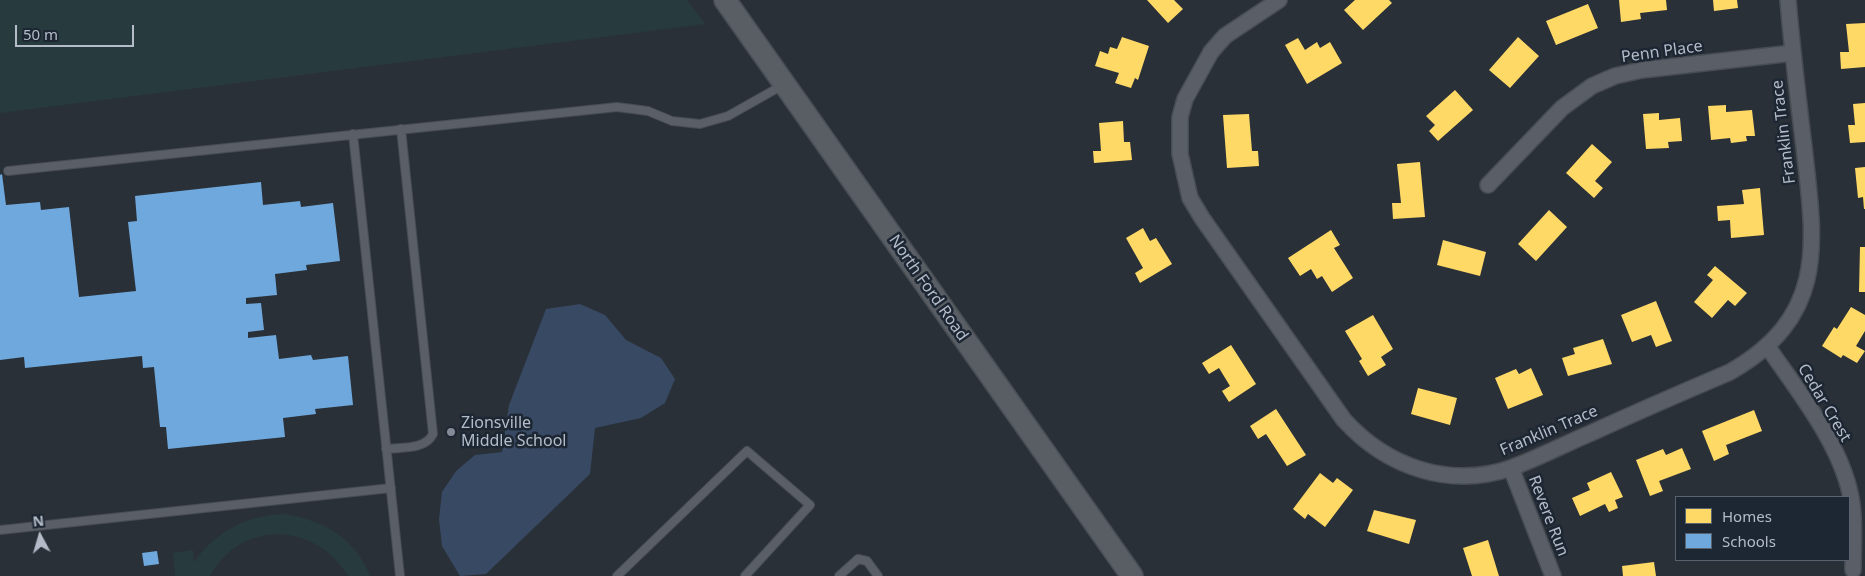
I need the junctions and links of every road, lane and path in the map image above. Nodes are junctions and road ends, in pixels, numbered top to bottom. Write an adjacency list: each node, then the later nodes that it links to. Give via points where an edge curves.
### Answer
1 (725, 0): 5 (main road, North Ford Road)
2 (1279, 0): 12 (street, Franklin Trace, via 1225,36 1192,83 1183,108 1179,135 1190,198 1357,435 1393,460 1429,473 1461,477)
3 (1788, 0): 4 (street, Franklin Trace)
4 (1793, 54): 9 (street, Penn Place, via 1642,70 1615,76 1592,86 1562,108); 10 (street, Franklin Trace, via 1813,246 1808,281 1795,312)
5 (784, 84): 6 (lane, via 728,116 700,124 672,121 648,111 617,107); 21 (main road, North Ford Road)
6 (401, 129): 7 (lane); 11 (lane, via 433,434 424,444)
7 (352, 134): 8 (lane); 11 (lane)
8 (8, 171)
9 (1488, 185)
10 (1767, 346): 12 (street, Franklin Trace, via 1730,372); 15 (street, Cedar Crest, via 1810,409 1842,468 1852,503)
11 (386, 449): 13 (lane)
12 (1511, 468): 22 (street, Revere Run)
13 (391, 488): 14 (lane); 16 (lane)
14 (0, 530)
15 (1853, 570)
16 (400, 576)
17 (617, 576): 18 (lane, via 746,451 810,505)
18 (745, 576)
19 (839, 576): 20 (lane, via 858,559 867,561)
20 (878, 576)
21 (1132, 576)
22 (1553, 576)

